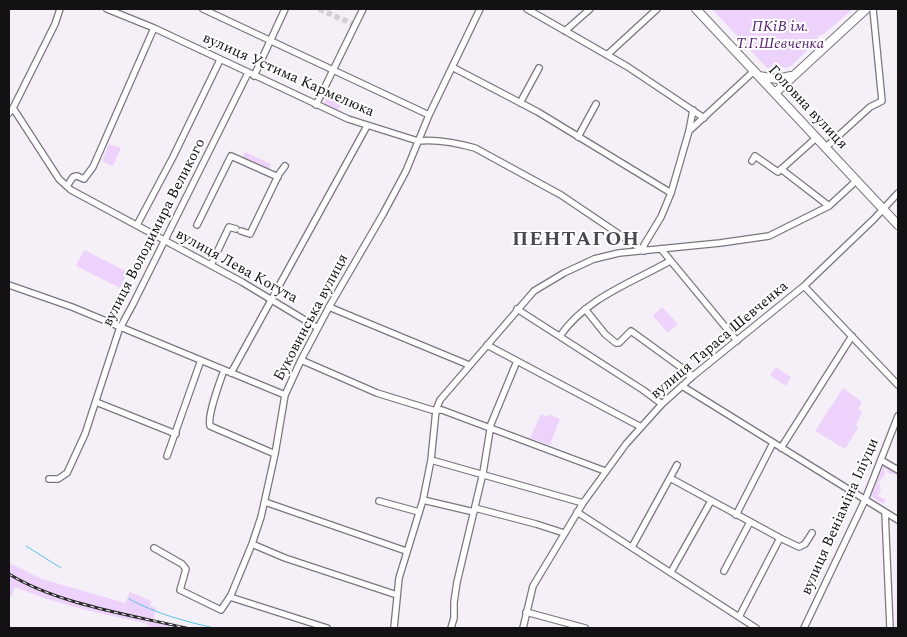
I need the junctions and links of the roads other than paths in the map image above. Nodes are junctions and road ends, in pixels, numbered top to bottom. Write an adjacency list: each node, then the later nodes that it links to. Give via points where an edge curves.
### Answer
1 (60, 9): 31 (street)
2 (108, 9): 13 (street, вулиця Устима Кармелюка)
3 (203, 9): 16 (street)
4 (285, 9): 16 (street, вулиця Володимира Великого)
5 (363, 9): 21 (street)
6 (480, 9): 19 (street, Буковинська вулиця)
7 (527, 9): 15 (street)
8 (590, 9): 15 (street)
9 (657, 9): 17 (street)
10 (696, 9): 22 (main road, Головна вулиця)
11 (866, 9): 23 (main road)
12 (873, 9): 39 (street, via 882,102 870,107)
13 (116, 10): 14 (street, вулиця Устима Кармелюка)
14 (154, 28): 18 (street, вулиця Устима Кармелюка); 45 (street, via 93,167 84,179 73,177)
15 (565, 31): 17 (street)
16 (271, 41): 21 (street); 24 (street, вулиця Володимира Великого)
17 (607, 55): 30 (street)
18 (220, 60): 24 (street, вулиця Устима Кармелюка); 50 (street)
19 (452, 67): 27 (street); 32 (street, Буковинська вулиця)
20 (539, 68): 27 (street)
21 (333, 70): 29 (street); 32 (street)
22 (757, 73): 25 (main road); 26 (main road, Головна вулиця); 33 (street)
23 (795, 74): 25 (main road); 26 (main road)
24 (251, 75): 29 (street, вулиця Устима Кармелюка); 53 (street, вулиця Володимира Великого)
25 (777, 79): 26 (main road, via 772,85)
26 (774, 91): 37 (main road, Головна вулиця)
27 (520, 103): 36 (street)
28 (596, 104): 36 (street)
29 (316, 105): 34 (street, вулиця Устима Кармелюка)
30 (693, 110): 33 (street); 35 (street)
31 (10, 111): 45 (street, вулиця Лева Когута)
32 (429, 115): 38 (street, Буковинська вулиця)
33 (704, 118): 35 (street)
34 (367, 126): 38 (street, вулиця Устима Кармелюка); 60 (street)
35 (689, 131): 47 (street)
36 (578, 137): 47 (street)
37 (816, 138): 39 (main road, Головна вулиця); 42 (street)
38 (418, 141): 55 (street, вулиця Устима Кармелюка, via 475,148 550,188); 61 (street, Буковинська вулиця, via 406,171)
39 (825, 148): 44 (main road, Головна вулиця)
40 (752, 161): 42 (street, via 755,156 778,172)
41 (285, 166): 43 (street)
42 (781, 169): 48 (street)
43 (278, 177): 51 (street, via 231,156); 57 (street, via 250,234 229,228)
44 (856, 181): 48 (street); 49 (main road, Головна вулиця)
45 (67, 186): 50 (street, вулиця Лева Когута)
46 (898, 193): 49 (street, вулиця Тараса Шевченка)
47 (671, 194): 55 (street, via 644,245)
48 (829, 206): 54 (street, via 769,236)
49 (883, 208): 52 (main road, Головна вулиця); 59 (street, вулиця Тараса Шевченка)
50 (137, 225): 53 (street, вулиця Лева Когута)
51 (197, 225)
52 (898, 225)
53 (164, 241): 57 (street, вулиця Лева Когута); 64 (street, вулиця Володимира Великого)
54 (661, 249): 55 (street); 56 (street)
55 (644, 251): 62 (street, via 619,253 582,264 538,288)
56 (670, 261): 63 (street, via 606,294); 68 (street)
57 (212, 265): 60 (street, вулиця Лева Когута)
58 (9, 285): 64 (street)
59 (804, 286): 67 (street); 68 (street, вулиця Тараса Шевченка)
60 (272, 300): 65 (street, вулиця Лева Когута); 75 (street)
61 (330, 307): 65 (street, Буковинська вулиця); 73 (street)
62 (517, 309): 66 (street); 69 (street)
63 (585, 309): 66 (street); 76 (street, via 616,343 631,331)
64 (122, 326): 70 (street); 80 (street, вулиця Володимира Великого)
65 (318, 328): 71 (street, Буковинська вулиця)
66 (560, 336): 81 (street)
67 (852, 336): 77 (street); 88 (street)
68 (737, 341): 76 (street, вулиця Тараса Шевченка)
69 (487, 345): 72 (street); 73 (street)
70 (201, 360): 74 (street); 86 (street)
71 (301, 360): 79 (street, Буковинська вулиця); 82 (street, via 377,393)
72 (517, 361): 84 (street); 85 (street)
73 (469, 365): 82 (street, via 440,400)
74 (224, 370): 75 (street); 89 (street, via 210,426)
75 (231, 373): 79 (street)
76 (693, 376): 78 (street, вулиця Тараса Шевченка)
77 (898, 385)
78 (682, 386): 81 (street, вулиця Тараса Шевченка); 87 (street)
79 (285, 395): 89 (street, Буковинська вулиця)
80 (96, 402): 86 (street); 98 (street, вулиця Володимира Великого, via 86,434 67,473 58,479)
81 (662, 404): 85 (street, вулиця Тараса Шевченка)
82 (436, 410): 84 (street); 91 (street)
83 (898, 416): 92 (street, вулиця Веніаміна Іліуци)
84 (490, 427): 95 (street); 96 (street)
85 (641, 427): 95 (street, вулиця Тараса Шевченка)
86 (176, 434): 90 (street)
87 (774, 443): 88 (street); 109 (street)
88 (781, 448): 100 (street)
89 (276, 454): 103 (street, Буковинська вулиця)
90 (167, 456)
91 (431, 460): 96 (street); 99 (street)
92 (881, 460): 94 (street); 100 (street, вулиця Веніаміна Іліуци)
93 (677, 465): 97 (street)
94 (898, 470)
95 (605, 471): 104 (street, вулиця Тараса Шевченка)
96 (483, 473): 104 (street); 105 (street)
97 (670, 478): 102 (street); 117 (street)
98 (49, 479)
99 (423, 500): 105 (street); 106 (street)
100 (865, 500): 108 (street); 131 (street, вулиця Веніаміна Іліуци)
101 (379, 501): 106 (street)
102 (711, 501): 109 (street); 120 (street)
103 (265, 502): 115 (street, Буковинська вулиця); 118 (street)
104 (583, 503): 107 (street, вулиця Тараса Шевченка)
105 (475, 510): 112 (street); 127 (street, via 457,582)
106 (419, 512): 118 (street)
107 (578, 512): 112 (street, вулиця Тараса Шевченка); 117 (street)
108 (884, 512): 110 (street); 132 (street)
109 (736, 514): 111 (street)
110 (898, 520)
111 (750, 522): 114 (street); 119 (street)
112 (564, 533): 123 (street, вулиця Тараса Шевченка, via 533,586)
113 (812, 534): 114 (street, via 799,547)
114 (780, 538): 124 (street)
115 (252, 544): 121 (street); 122 (street, Буковинська вулиця)
116 (154, 548): 122 (street, via 186,569 180,590 221,610)
117 (632, 548): 120 (street)
118 (406, 551): 121 (street)
119 (724, 571)
120 (671, 572): 124 (street)
121 (397, 595): 126 (street)
122 (230, 597): 125 (street)
123 (526, 612): 128 (street, вулиця Тараса Шевченка); 129 (street)
124 (739, 617): 130 (street)
125 (327, 628)
126 (394, 628)
127 (451, 628)
128 (523, 628)
129 (585, 628)
130 (756, 628)
131 (804, 628)
132 (890, 628)

